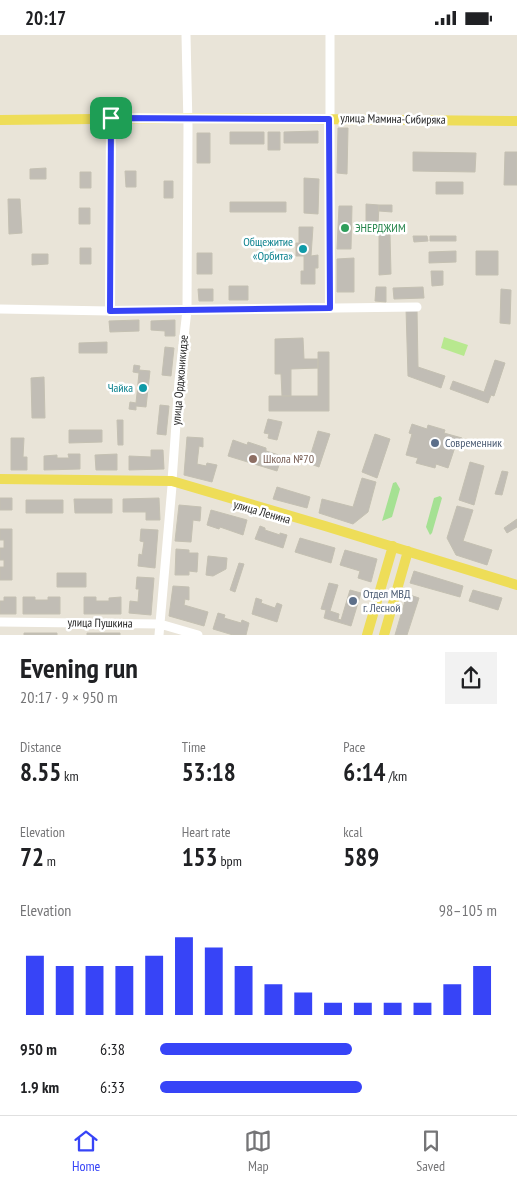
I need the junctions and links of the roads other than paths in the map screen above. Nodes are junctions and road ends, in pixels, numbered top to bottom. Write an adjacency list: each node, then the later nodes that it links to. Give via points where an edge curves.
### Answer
1 (186, 35): 4 (street, улица Орджоникидзе)
2 (330, 35): 5 (street)
3 (111, 118): 4 (main road, улица Мамина-Сибиряка); 6 (main road, улица Мамина-Сибиряка); 12 (street)
4 (188, 118): 5 (main road, улица Мамина-Сибиряка); 11 (street, улица Орджоникидзе)
5 (329, 119): 7 (main road, улица Мамина-Сибиряка); 9 (street)
6 (0, 120)
7 (517, 121)
8 (417, 307): 9 (street)
9 (330, 308): 11 (street)
10 (0, 309): 12 (street)
11 (187, 310): 12 (street); 14 (street, улица Орджоникидзе)
12 (110, 311)
13 (0, 481): 14 (main road, улица Ленина)
14 (172, 484): 15 (main road, улица Ленина); 20 (street, улица Орджоникидзе)
15 (392, 548): 16 (main road, улица Ленина); 23 (main road)
16 (408, 552): 17 (main road); 18 (main road, улица Ленина); 24 (main road)
17 (517, 585)
18 (517, 589)
19 (0, 622): 20 (street, улица Пушкина)
20 (160, 624): 21 (street, улица Орджоникидзе); 22 (street, улица Пушкина)
21 (159, 635)
22 (198, 635)
23 (367, 635)
24 (384, 635)

